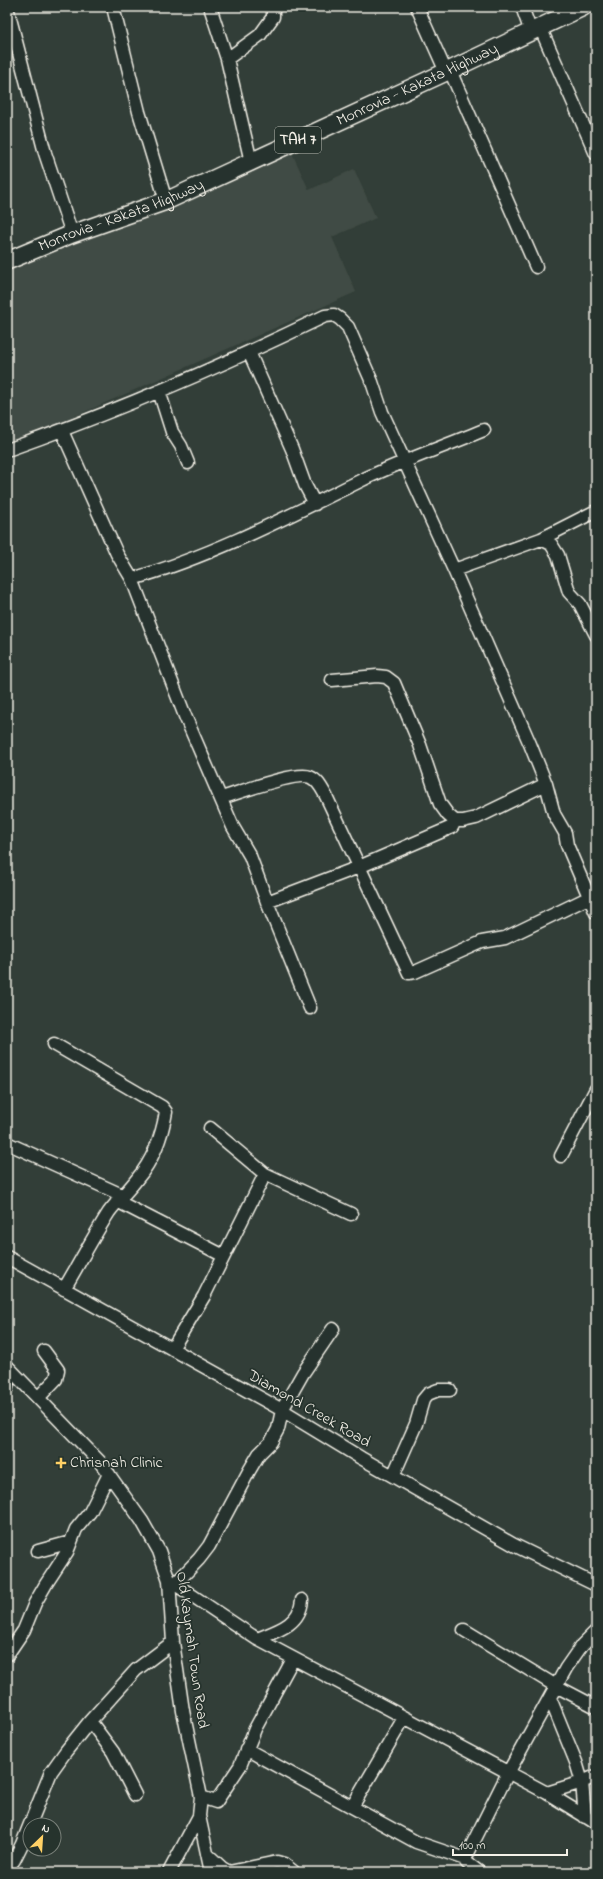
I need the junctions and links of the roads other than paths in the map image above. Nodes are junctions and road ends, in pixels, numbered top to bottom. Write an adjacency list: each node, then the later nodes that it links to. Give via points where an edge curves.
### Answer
1 (7, 7): 14 (street, via 45,153)
2 (113, 7): 13 (street, via 139,112)
3 (210, 7): 9 (street)
4 (273, 7): 9 (street, via 273,17 260,35)
5 (417, 7): 10 (street)
6 (522, 7): 8 (street)
7 (583, 7): 8 (highway, Monrovia - Kakata Highway / TAH 7)
8 (535, 30): 10 (highway, Monrovia - Kakata Highway / TAH 7); 11 (street)
9 (227, 59): 12 (street)
10 (446, 72): 12 (highway, Monrovia - Kakata Highway / TAH 7); 16 (street, via 452,75)
11 (596, 154)
12 (251, 162): 13 (highway, Monrovia - Kakata Highway / TAH 7)
13 (166, 201): 14 (highway, Monrovia - Kakata Highway / TAH 7)
14 (72, 234): 15 (highway, Monrovia - Kakata Highway / TAH 7)
15 (7, 261)
16 (536, 267)
17 (249, 352): 18 (street); 23 (street, via 325,316 334,315 340,319 348,327); 24 (street)
18 (159, 390): 20 (street); 22 (street, via 172,432)
19 (484, 430): 23 (street)
20 (62, 431): 21 (street); 28 (street, via 117,554)
21 (7, 449)
22 (188, 463)
23 (405, 463): 24 (street, via 362,480); 27 (street)
24 (315, 504): 28 (street, via 222,546)
25 (596, 511): 26 (street)
26 (541, 539): 27 (street); 29 (street, via 551,544 558,555 569,592 580,604)
27 (454, 570): 31 (street)
28 (132, 580): 32 (street)
29 (596, 635)
30 (332, 680): 33 (street, via 377,676 386,677 394,683 420,745 440,804)
31 (546, 784): 33 (street, via 476,818); 35 (street, via 554,814 565,833)
32 (221, 798): 34 (street, via 292,777 309,776 317,781 326,796); 36 (street, via 232,827 250,856)
33 (455, 821): 34 (street, via 452,827)
34 (359, 867): 35 (street, via 409,973 482,942 505,938); 36 (street)
35 (590, 897): 37 (street)
36 (267, 902): 38 (street)
37 (596, 912)
38 (310, 1008)
39 (54, 1044): 45 (street, via 162,1107 166,1112 160,1139 149,1163)
40 (596, 1089): 43 (street)
41 (210, 1128): 44 (street)
42 (7, 1143): 45 (street)
43 (561, 1156)
44 (265, 1174): 46 (street); 47 (street)
45 (120, 1198): 47 (street); 49 (street)
46 (350, 1214)
47 (224, 1256): 51 (street, via 204,1296)
48 (7, 1257): 49 (street, Diamond Creek Road)
49 (64, 1289): 51 (street, Diamond Creek Road)
50 (333, 1329): 57 (street, via 302,1373)
51 (172, 1349): 57 (street, Diamond Creek Road)
52 (44, 1351): 56 (street, via 58,1370 56,1379)
53 (8, 1367): 54 (street); 56 (street, Old Kaymah Town Road)
54 (7, 1388)
55 (450, 1390): 59 (street, via 438,1390 428,1394 423,1400 416,1424)
56 (38, 1398): 58 (street, Old Kaymah Town Road)
57 (282, 1410): 59 (street, Diamond Creek Road); 62 (street, via 278,1429 249,1470 209,1546 199,1559)
58 (109, 1474): 60 (street); 62 (street, Old Kaymah Town Road, via 142,1521 159,1551)
59 (393, 1476): 63 (street, Diamond Creek Road, via 514,1545)
60 (71, 1542): 61 (street); 69 (street, via 35,1603 24,1630)
61 (38, 1551)
62 (172, 1582): 67 (street); 68 (street, Old Kaymah Town Road)
63 (596, 1585)
64 (302, 1600): 67 (street, via 299,1612 289,1625)
65 (464, 1630): 71 (street)
66 (596, 1631): 71 (street, via 582,1645)
67 (257, 1639): 70 (street)
68 (173, 1642): 75 (street, via 136,1670); 82 (street, Old Kaymah Town Road, via 183,1711)
69 (7, 1655)
70 (293, 1659): 74 (street); 76 (street)
71 (556, 1686): 72 (street); 73 (street)
72 (550, 1698): 77 (street); 79 (street)
73 (596, 1707)
74 (404, 1718): 77 (street); 83 (street)
75 (90, 1721): 81 (street, via 113,1752); 89 (street, via 51,1772 22,1844)
76 (246, 1749): 82 (street, via 240,1766 216,1802); 83 (street)
77 (508, 1772): 80 (street); 88 (street)
78 (596, 1776): 79 (street)
79 (582, 1782): 80 (street); 85 (street)
80 (547, 1793): 85 (street)
81 (135, 1795)
82 (201, 1797): 84 (street, Old Kaymah Town Road)
83 (352, 1807): 88 (street, via 416,1842)
84 (199, 1816): 87 (street, Old Kaymah Town Road); 90 (street)
85 (585, 1817): 86 (street)
86 (596, 1823)
87 (207, 1854): 91 (street, Old Kaymah Town Road); 92 (street, via 229,1872 278,1862)
88 (466, 1859): 93 (street, via 468,1865)
89 (7, 1869)
90 (169, 1872)
91 (211, 1872)
92 (294, 1872)
93 (479, 1872)

